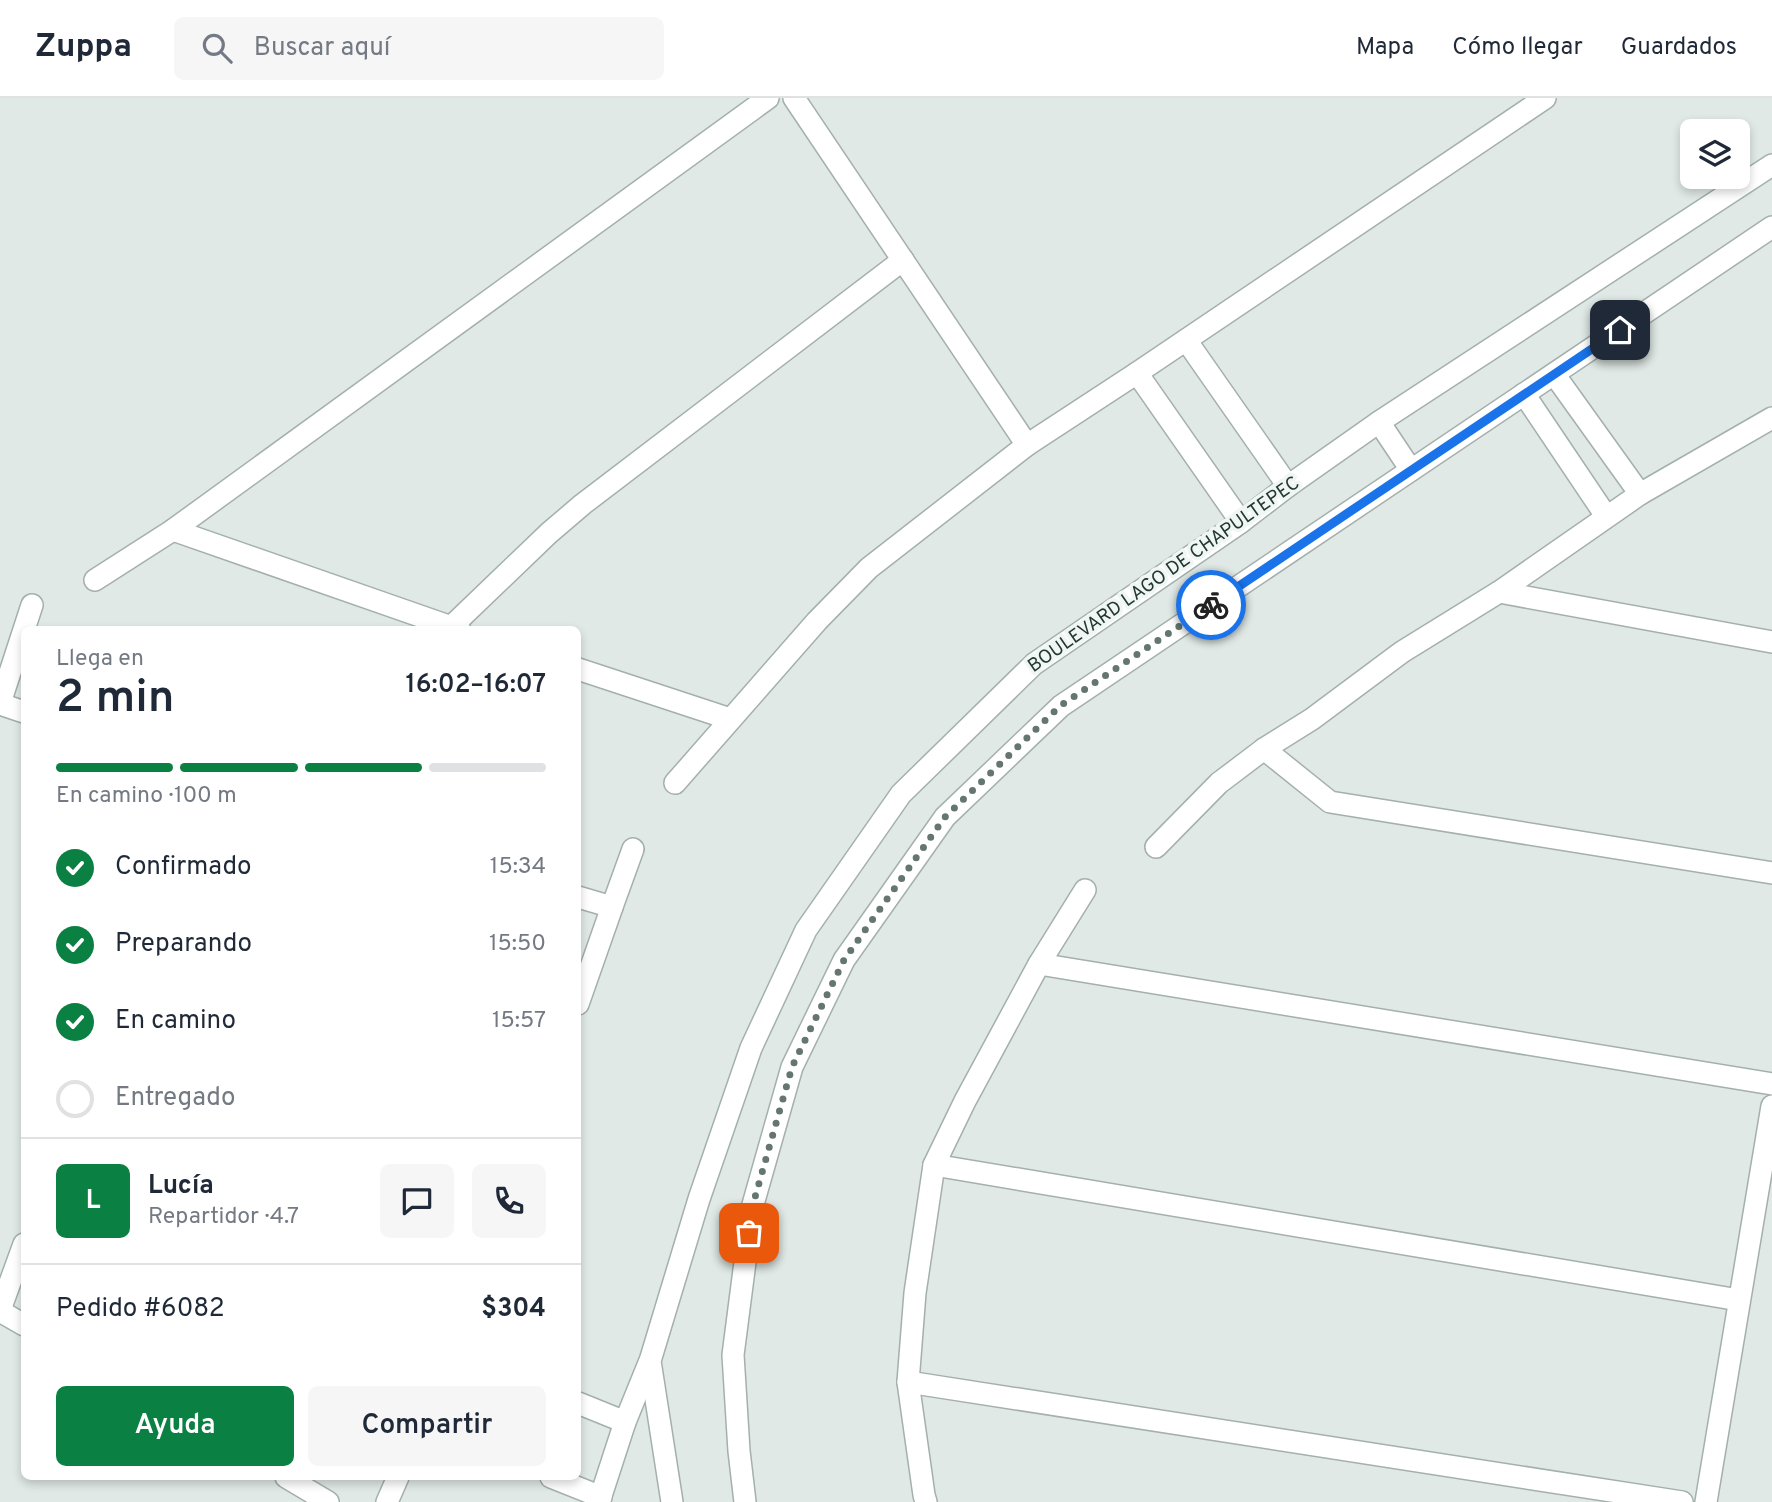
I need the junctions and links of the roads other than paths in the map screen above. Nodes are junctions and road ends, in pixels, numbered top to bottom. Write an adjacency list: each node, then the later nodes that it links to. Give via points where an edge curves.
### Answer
1 (768, 98): 19 (street)
2 (794, 98): 6 (street)
3 (1545, 98): 7 (street)
4 (1772, 165): 11 (street, BOULEVARD LAGO DE CHAPULTEPEC)
5 (1772, 227): 9 (street)
6 (903, 260): 13 (street); 25 (street, via 583,504)
7 (1185, 340): 8 (street); 15 (street)
8 (1137, 373): 13 (street); 18 (street)
9 (1554, 374): 10 (street); 16 (street)
10 (1524, 394): 14 (street); 17 (street)
11 (1380, 422): 14 (street); 15 (street, BOULEVARD LAGO DE CHAPULTEPEC)
12 (1769, 422): 16 (street)
13 (1027, 445): 31 (street, via 869,568)
14 (1411, 470): 60 (street, via 1060,706 945,817 844,960 792,1067 752,1208 733,1355)
15 (1288, 486): 18 (street, BOULEVARD LAGO DE CHAPULTEPEC)
16 (1640, 494): 17 (street)
17 (1606, 516): 21 (street)
18 (1241, 522): 49 (street, BOULEVARD LAGO DE CHAPULTEPEC, via 1034,664 901,794 806,930 751,1048)
19 (173, 530): 20 (street); 24 (street)
20 (95, 580)
21 (1499, 592): 27 (street); 32 (street, via 1402,652)
22 (32, 605): 23 (street)
23 (25, 626)
24 (446, 626)
25 (458, 626)
26 (21, 639): 29 (street)
27 (1772, 642)
28 (581, 670): 31 (street)
29 (0, 703): 30 (street)
30 (21, 711)
31 (730, 719): 33 (street)
32 (1264, 749): 34 (street, via 1219,783); 36 (street, via 1330,802)
33 (675, 783)
34 (1156, 847)
35 (634, 849): 39 (street)
36 (1772, 873)
37 (1085, 890): 40 (street)
38 (581, 898): 39 (street)
39 (612, 907): 41 (street)
40 (1039, 964): 42 (street); 44 (street)
41 (581, 995)
42 (1772, 1084)
43 (1772, 1106): 46 (street)
44 (934, 1165): 46 (street); 50 (street, via 915,1293)
45 (21, 1252): 47 (street)
46 (1739, 1300): 63 (street)
47 (0, 1310): 48 (street)
48 (21, 1323)
49 (650, 1361): 52 (street); 59 (street, BOULEVARD LAGO DE CHAPULTEPEC)
50 (908, 1382): 61 (street); 62 (street)
51 (581, 1404): 52 (street)
52 (625, 1422): 56 (street)
53 (291, 1480): 57 (street)
54 (397, 1480): 58 (street)
55 (558, 1480): 56 (street)
56 (600, 1499)
57 (328, 1502)
58 (387, 1502)
59 (672, 1502)
60 (745, 1502)
61 (926, 1502)
62 (1682, 1502)
63 (1706, 1502)

